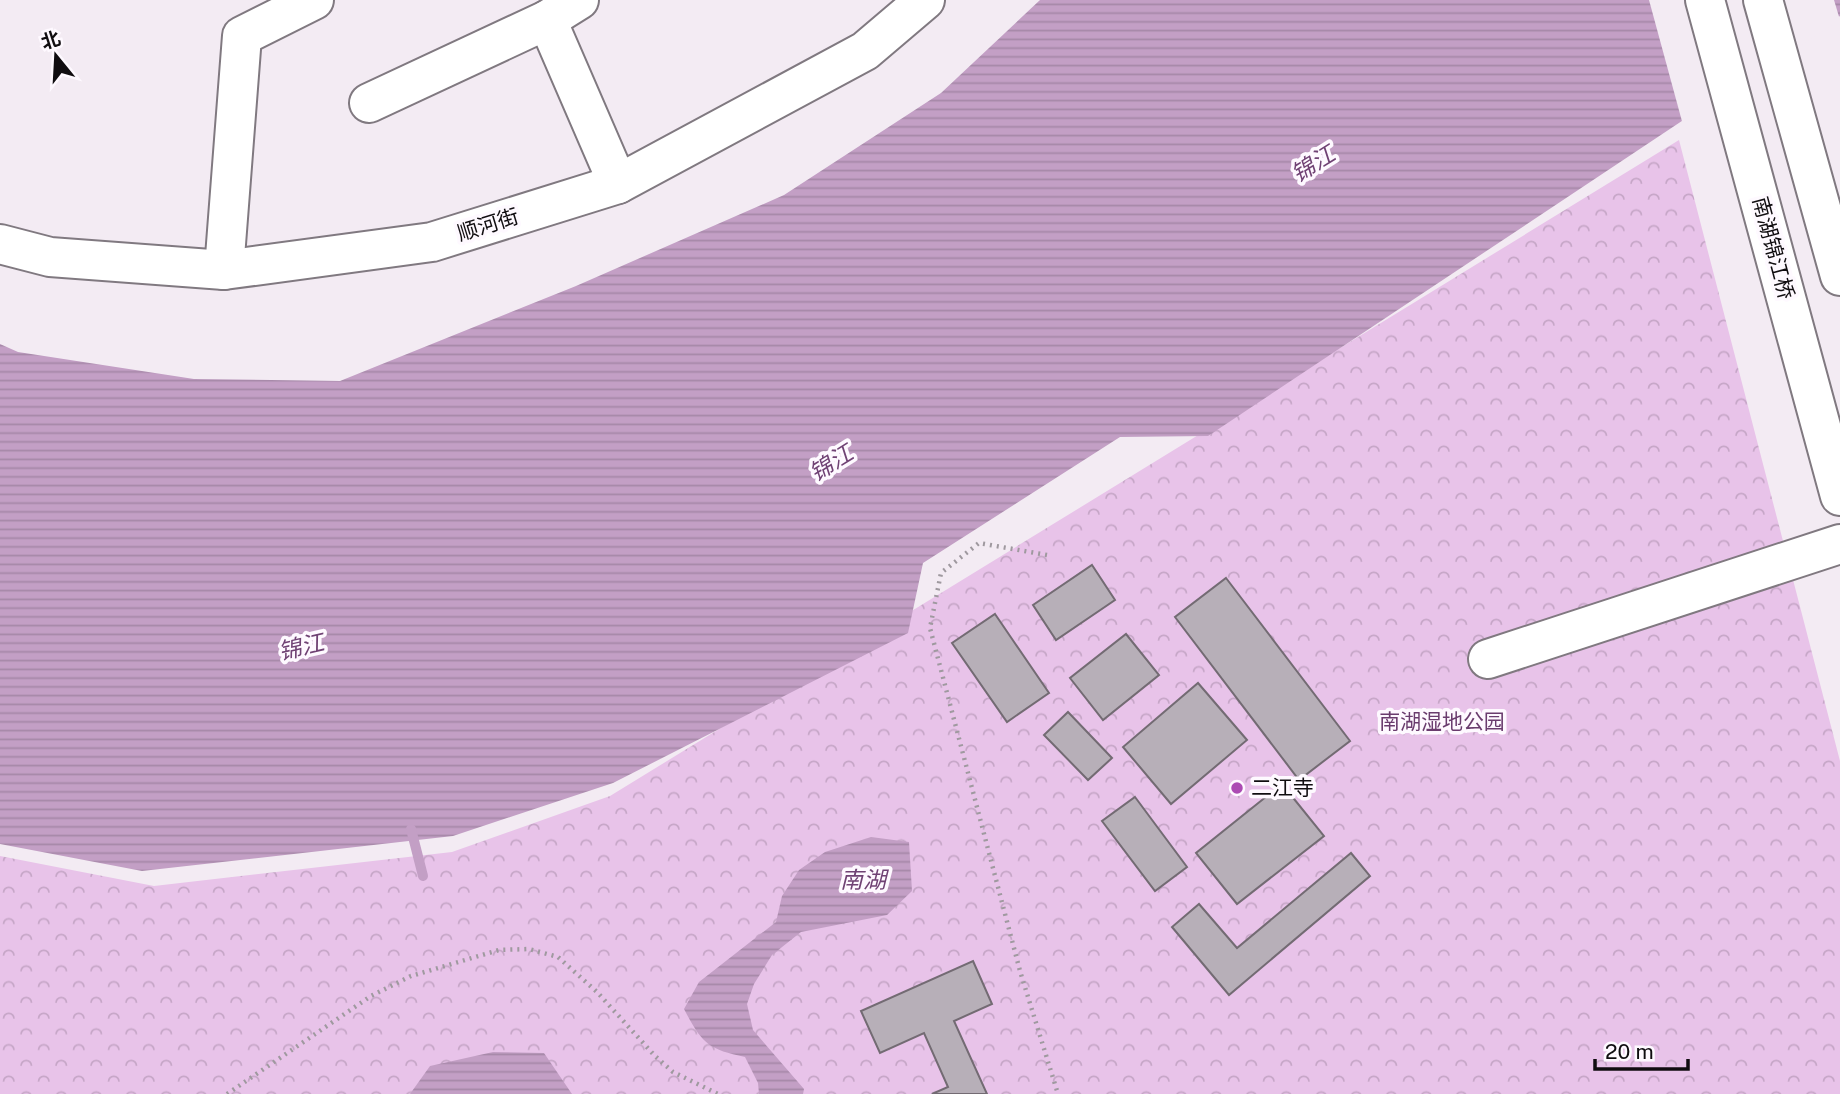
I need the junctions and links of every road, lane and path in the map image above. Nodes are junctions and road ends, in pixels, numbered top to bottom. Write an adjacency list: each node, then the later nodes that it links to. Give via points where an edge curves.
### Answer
1 (314, 0): 10 (street, via 242,36)
2 (579, 0): 6 (street)
3 (925, 0): 8 (street, 顺河街, via 865,51)
4 (1705, 0): 12 (street, 南湖锦江桥)
5 (1763, 0): 11 (street)
6 (547, 20): 7 (street); 8 (street)
7 (369, 103)
8 (618, 184): 10 (street, 顺河街, via 432,242)
9 (0, 244): 10 (street, 顺河街, via 50,257)
10 (224, 270)
11 (1840, 276)
12 (1840, 496)
13 (1840, 544): 15 (street)
14 (1047, 555): 18 (path, via 979,543 941,572 930,628 1020,971)
15 (1488, 659)
16 (227, 1094): 17 (path, via 371,996 411,976 499,950 528,949 558,957 673,1072)
17 (718, 1094)
18 (1058, 1094)

